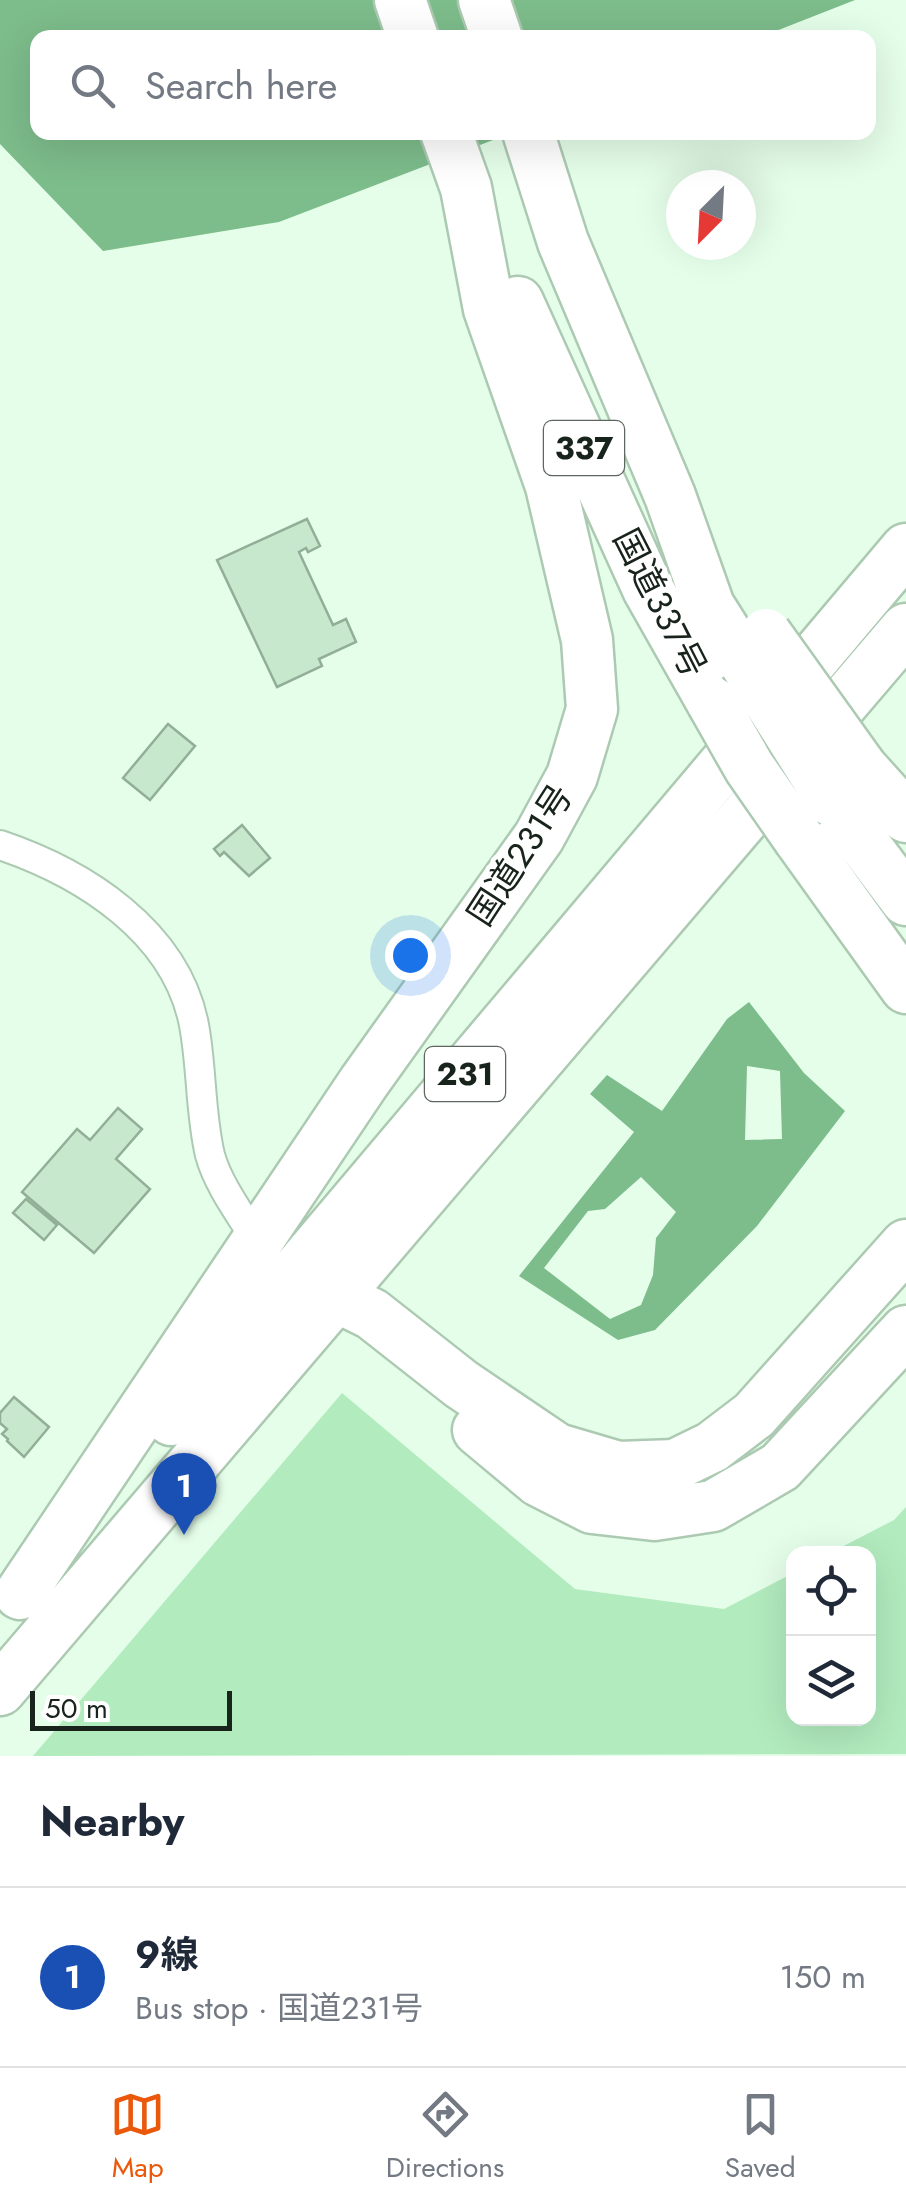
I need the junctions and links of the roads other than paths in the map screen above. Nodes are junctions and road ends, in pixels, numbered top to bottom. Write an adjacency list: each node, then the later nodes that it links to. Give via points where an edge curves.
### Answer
1 (400, 0): 3 (highway)
2 (484, 0): 4 (highway)
3 (410, 30)
4 (494, 30)
5 (449, 140): 7 (highway, 231)
6 (531, 144): 11 (highway, bridge, via 563,242 670,496 756,648)
7 (464, 184): 16 (highway, 国道337号 / 337, bridge, via 648,589 749,766); 17 (highway, 国道231号 / 231, via 489,308 551,486 588,640 592,709 572,776 539,837)
8 (906, 549): 19 (highway, 国道231号 / 231)
9 (906, 629): 14 (highway, 国道231号 / 231)
10 (906, 680): 14 (highway, 231)
11 (847, 784): 12 (highway); 15 (highway)
12 (906, 817)
13 (0, 845): 17 (street, via 36,857 112,902 152,941 179,981 194,1022 210,1157)
14 (720, 848): 19 (highway, 国道231号 / 231)
15 (906, 900)
16 (906, 988)
17 (258, 1243): 19 (highway); 21 (highway, 国道231号 / 231)
18 (906, 1245): 19 (highway, via 754,1416 675,1465 618,1467 557,1450 372,1314)
19 (316, 1287): 20 (highway, via 539,1481 592,1508 654,1516 713,1506 780,1466); 21 (highway, 国道231号 / 231); 22 (highway, 国道231号 / 231)
20 (906, 1330)
21 (10, 1607)
22 (0, 1690)

